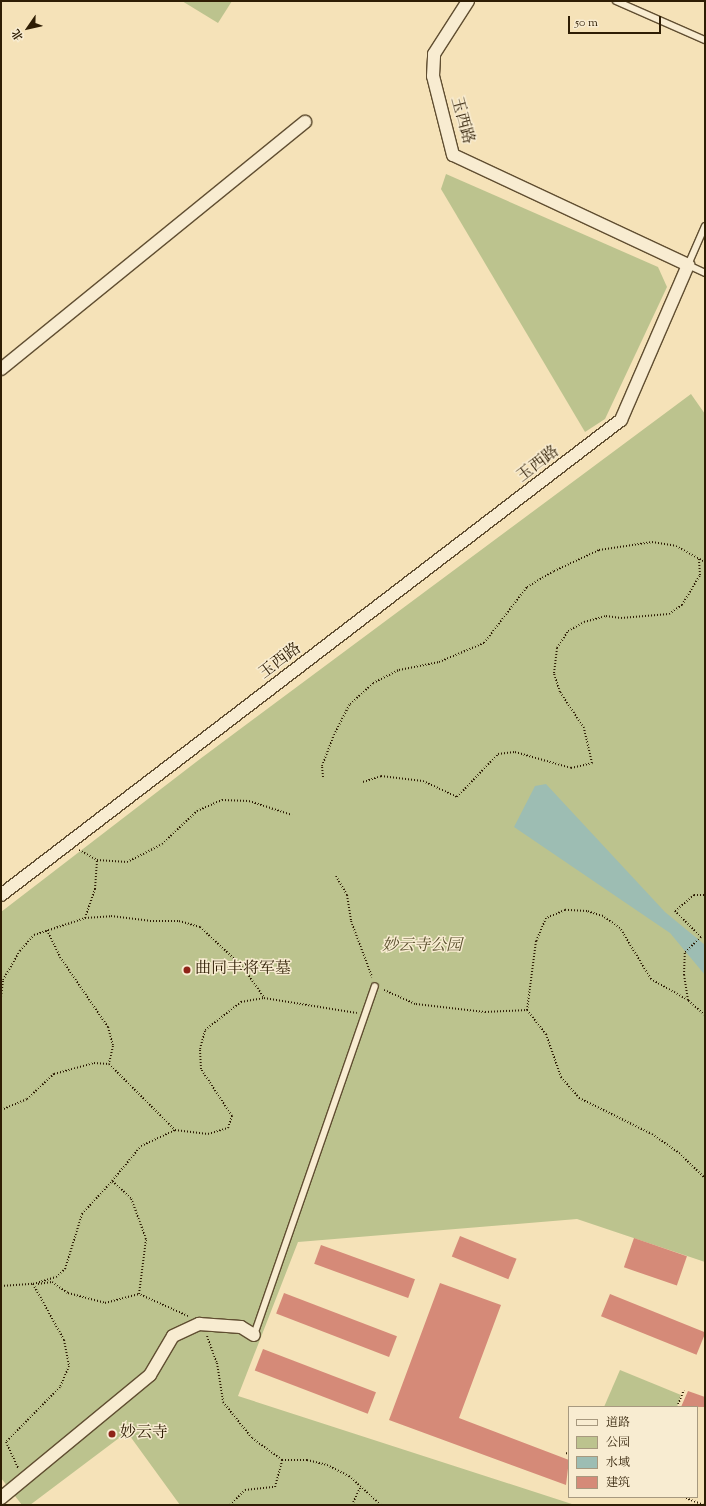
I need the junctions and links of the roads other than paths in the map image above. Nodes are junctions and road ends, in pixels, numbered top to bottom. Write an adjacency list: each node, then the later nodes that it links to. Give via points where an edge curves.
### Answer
1 (468, 1): 6 (street, 玉西路, via 434,54 433,76 453,155)
2 (616, 1): 3 (lane)
3 (705, 40)
4 (305, 122): 8 (street)
5 (705, 226): 6 (lane)
6 (688, 265): 7 (lane); 9 (street, 玉西路, via 634,395 621,420 605,435)
7 (705, 273)
8 (1, 369)
9 (1, 894)
10 (375, 986): 11 (lane)
11 (254, 1336): 12 (street, via 241,1327 199,1324 173,1336 150,1375)
12 (1, 1499): 13 (street)
13 (6, 1505)

